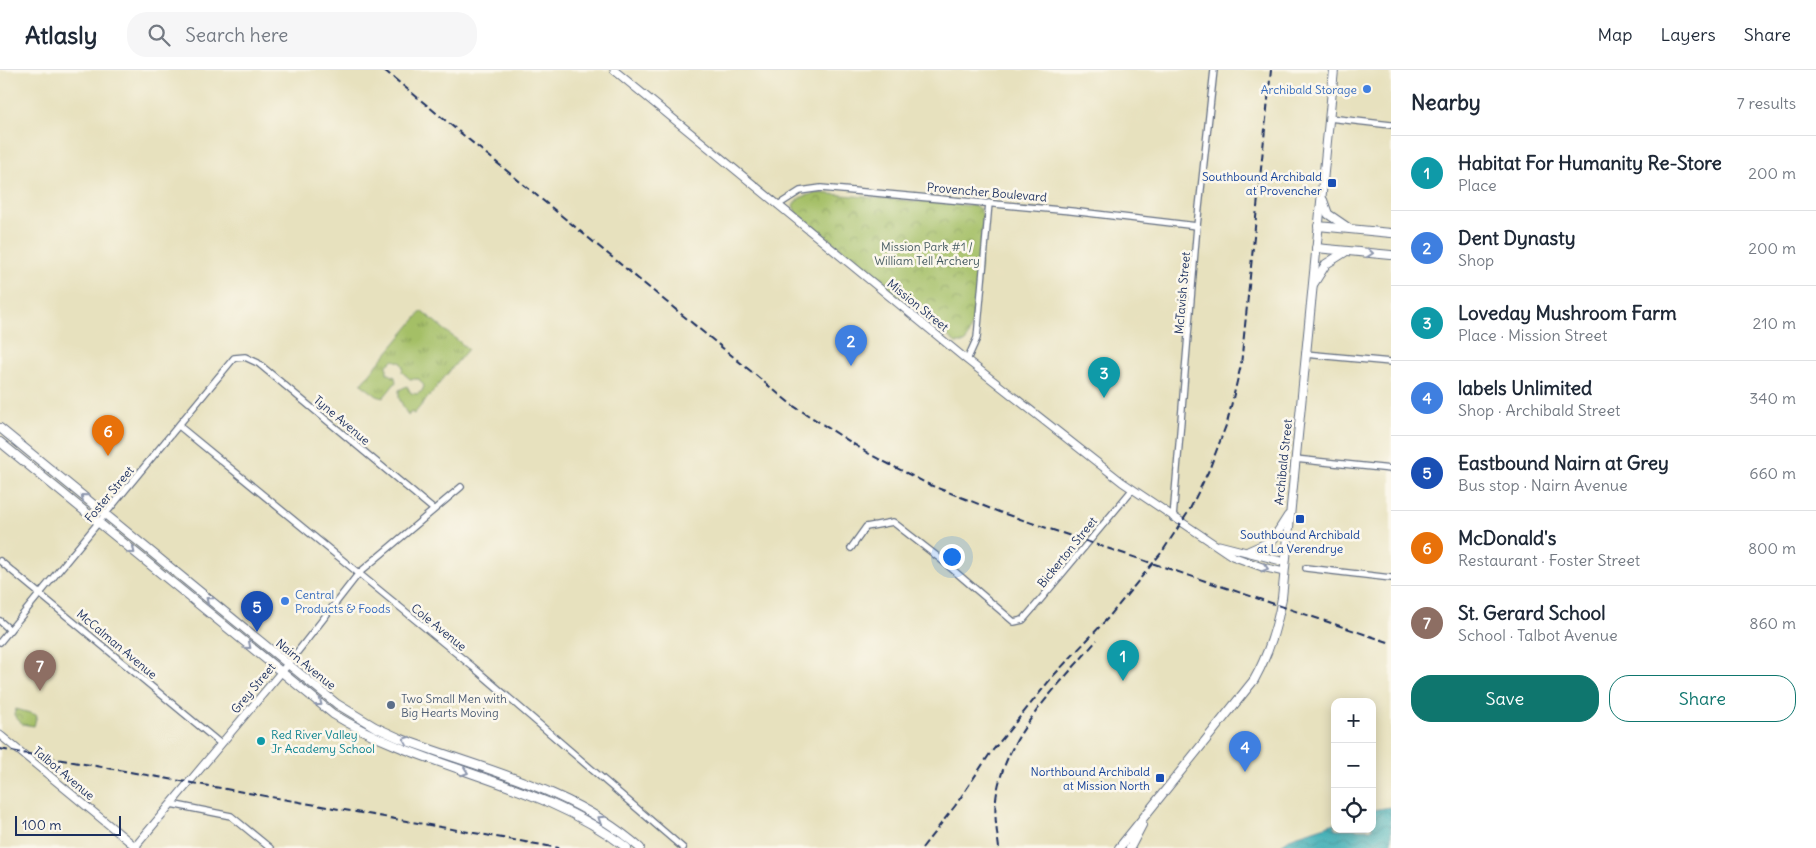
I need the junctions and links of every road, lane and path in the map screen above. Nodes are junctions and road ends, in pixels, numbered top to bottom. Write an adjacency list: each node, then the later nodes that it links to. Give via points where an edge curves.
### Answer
1 (614, 70): 8 (street, Mission Street)
2 (1214, 70): 9 (street, McTavish Street)
3 (1334, 70): 4 (main road, Archibald Street)
4 (1329, 118): 5 (street); 6 (main road, Archibald Street)
5 (1391, 125)
6 (1321, 190): 10 (main road, Archibald Street); 11 (main road, via 1328,214)
7 (989, 203): 8 (street, Provencher Boulevard, via 820,188 800,191); 9 (street, Provencher Boulevard); 19 (street, via 977,338)
8 (778, 204): 19 (street, Mission Street)
9 (1197, 226): 34 (street, McTavish Street)
10 (1318, 226): 11 (main road); 13 (main road, Archibald Street)
11 (1353, 230): 12 (main road)
12 (1391, 233)
13 (1316, 248): 14 (main road); 16 (main road, Archibald Street)
14 (1350, 250): 15 (main road, one-way to 15); 16 (main road, via 1326,264)
15 (1391, 254)
16 (1311, 289): 17 (main road, Archibald Street)
17 (1305, 354): 20 (street); 25 (main road, Archibald Street)
18 (234, 358): 21 (street, Foster Street); 31 (street, Tyne Avenue, via 245,357 258,363)
19 (967, 360): 30 (street, Mission Street)
20 (1391, 362)
21 (179, 426): 33 (street, Foster Street); 44 (street, Cole Avenue)
22 (0, 428): 23 (main road, Nairn Avenue)
23 (12, 437): 24 (main road); 27 (main road, Nairn Avenue)
24 (0, 440): 28 (main road, Nairn Avenue)
25 (1295, 459): 26 (street); 32 (main road, Archibald Street)
26 (1391, 469)
27 (52, 470): 28 (main road); 33 (main road, Nairn Avenue, one-way to 27)
28 (44, 478): 35 (main road, Nairn Avenue)
29 (462, 487): 31 (street, Grey Street)
30 (1132, 490): 34 (street, Mission Street); 37 (street, Bickerton Street, via 1023,620 1014,622 893,522 866,527)
31 (433, 509): 44 (street, Grey Street)
32 (1290, 512): 38 (main road, via 1275,539); 40 (main road, Archibald Street)
33 (105, 514): 35 (street, Foster Street); 42 (main road, Nairn Avenue)
34 (1173, 518): 36 (street, Mission Street)
35 (98, 523): 45 (main road, Nairn Avenue, one-way to 45); 47 (street, Foster Street)
36 (1216, 544): 38 (street, Mission Street); 43 (street, Mission Street, one-way to 43, via 1232,556)
37 (852, 548)
38 (1249, 551): 40 (street, Mission Street)
39 (0, 560): 47 (street, McCalman Avenue)
40 (1285, 562): 43 (main road, Archibald Street)
41 (1306, 568): 46 (street)
42 (172, 569): 45 (main road); 48 (main road, Nairn Avenue, one-way to 42)
43 (1284, 572): 58 (main road, Archibald Street, via 1277,625 1265,660 1239,700)
44 (359, 573): 53 (street, Grey Street); 63 (street, Cole Avenue)
45 (163, 576): 49 (main road, Nairn Avenue)
46 (1391, 578)
47 (40, 594): 51 (street, Foster Street); 56 (street, McCalman Avenue)
48 (226, 613): 49 (main road); 53 (main road, Nairn Avenue)
49 (209, 614): 54 (main road, Nairn Avenue, one-way to 54)
50 (0, 621): 51 (street)
51 (10, 630): 52 (street, Foster Street)
52 (0, 642)
53 (288, 664): 54 (street, Grey Street); 62 (main road, Nairn Avenue, one-way to 53, via 593,814 564,798 387,733 337,704)
54 (280, 673): 56 (street, Grey Street); 61 (main road, Nairn Avenue, one-way to 61, via 332,714 373,737 561,806)
55 (0, 735): 59 (street, Talbot Avenue)
56 (221, 744): 57 (street, Grey Street)
57 (171, 804): 59 (street, Grey Street); 60 (street, via 231,816)
58 (1147, 814): 64 (main road, Archibald Street); 65 (main road, Archibald Street)
59 (136, 847)
60 (270, 848)
61 (627, 848)
62 (640, 848)
63 (683, 848)
64 (1119, 848)
65 (1130, 848)

